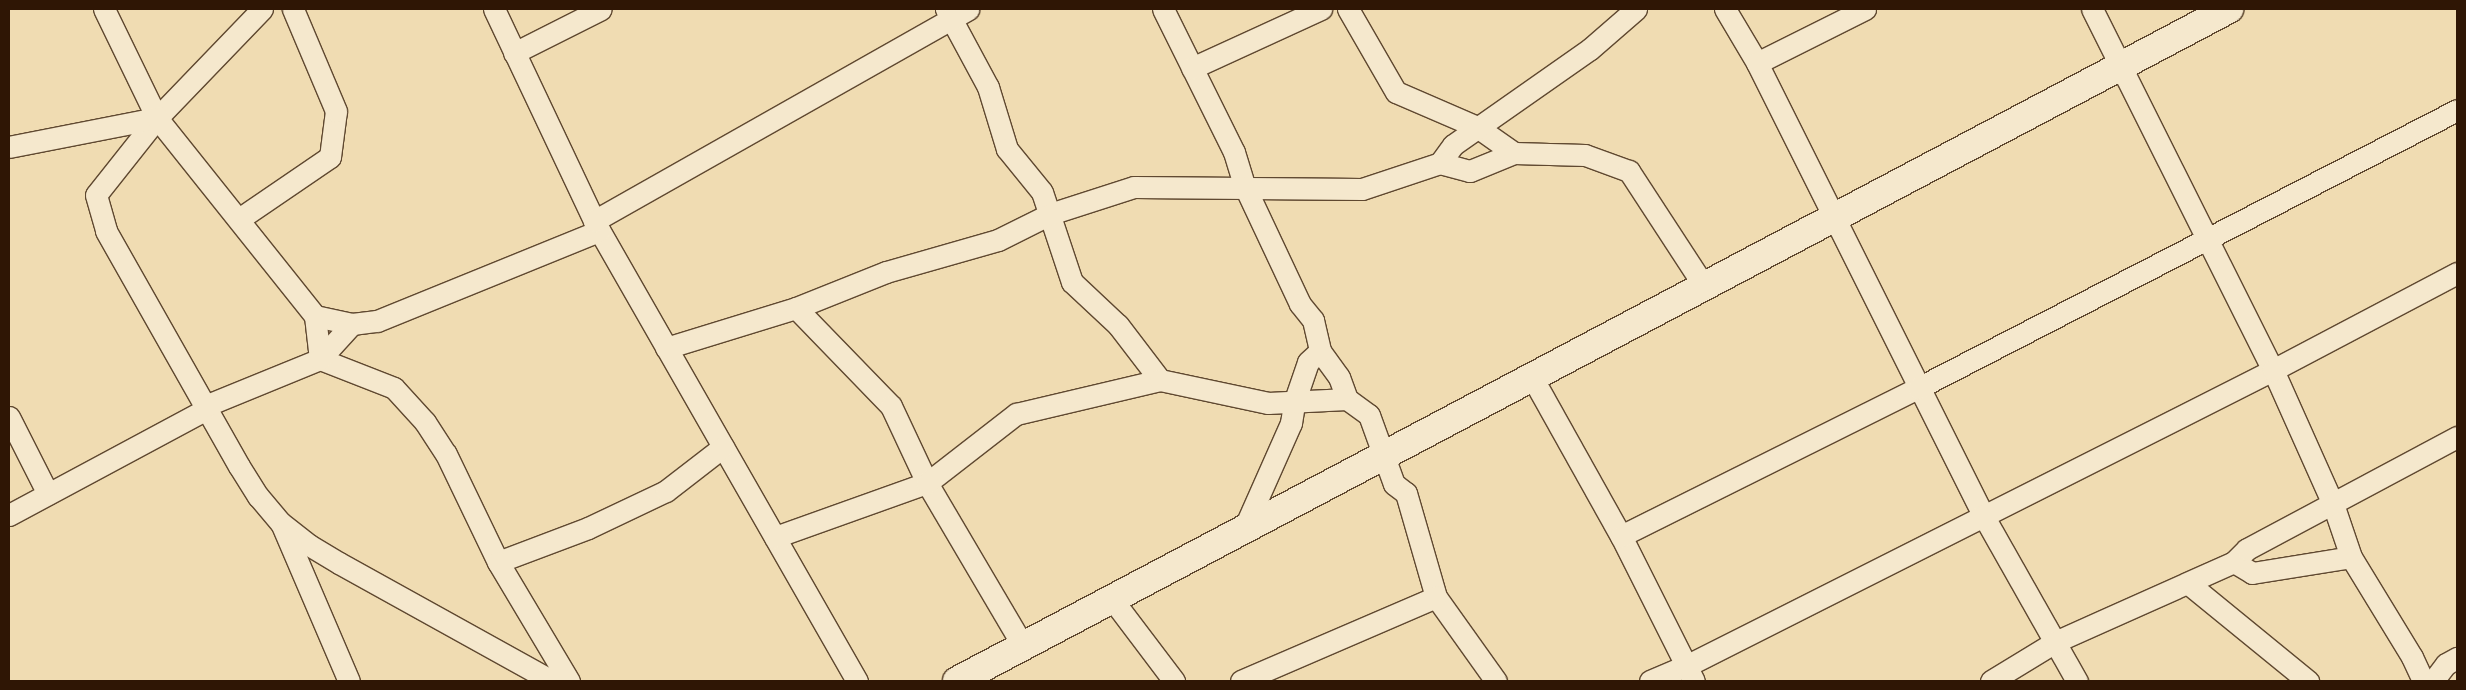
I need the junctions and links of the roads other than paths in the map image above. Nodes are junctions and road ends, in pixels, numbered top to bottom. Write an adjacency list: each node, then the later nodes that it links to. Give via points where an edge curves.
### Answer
1 (104, 9): 20 (street)
2 (262, 9): 20 (street)
3 (293, 9): 28 (street, via 336,112 330,156)
4 (494, 9): 15 (street)
5 (601, 9): 15 (street)
6 (1163, 9): 18 (street)
7 (1321, 9): 18 (street)
8 (1348, 9): 21 (street, via 1396,92)
9 (1636, 9): 21 (street, via 1590,49)
10 (1725, 9): 16 (street)
11 (1865, 9): 16 (street)
12 (2092, 9): 17 (street)
13 (2229, 9): 17 (main road)
14 (955, 12): 26 (street, via 988,87 1007,148 1042,192); 29 (street)
15 (514, 53): 29 (street)
16 (1757, 63): 27 (street)
17 (2122, 65): 27 (main road); 30 (street)
18 (1192, 68): 25 (street, via 1234,152)
19 (2457, 110): 30 (street)
20 (157, 118): 22 (street); 28 (street); 45 (street, via 96,195 106,231)
21 (1477, 127): 23 (street); 24 (street, via 1453,145)
22 (9, 147)
23 (1514, 153): 24 (street, via 1470,171); 32 (street, via 1585,155 1629,171)
24 (1440, 163): 25 (street, via 1362,189)
25 (1246, 187): 26 (street, via 1134,187); 37 (street, via 1300,304 1313,320)
26 (1050, 214): 33 (street, via 998,240 886,272); 41 (street, via 1072,282 1118,325)
27 (1832, 218): 32 (main road); 42 (street)
28 (239, 219): 34 (street)
29 (596, 226): 35 (street, via 377,321); 36 (street)
30 (2208, 237): 39 (street); 42 (street)
31 (2457, 273): 39 (street)
32 (1704, 286): 40 (main road)
33 (796, 308): 36 (street); 50 (street, via 891,406)
34 (315, 316): 35 (street); 38 (street)
35 (352, 324): 38 (street)
36 (666, 348): 48 (street)
37 (1320, 351): 43 (street, via 1339,377); 44 (street, via 1308,362)
38 (320, 359): 45 (street); 60 (street, via 394,388 425,422 446,454)
39 (2273, 370): 52 (street); 54 (street)
40 (1532, 377): 49 (main road); 57 (street)
41 (1160, 380): 44 (street, via 1268,402); 50 (street, via 1016,414)
42 (1918, 388): 54 (street); 57 (street)
43 (1347, 399): 44 (street); 49 (street, via 1368,415)
44 (1294, 402): 56 (street, via 1291,423)
45 (205, 406): 51 (street, via 203,410); 55 (street, via 258,496)
46 (9, 417): 51 (street)
47 (2457, 437): 52 (street)
48 (723, 447): 58 (street); 60 (street, via 666,491 588,528)
49 (1384, 455): 56 (main road); 63 (street, via 1394,484 1406,493)
50 (927, 483): 58 (street); 66 (street)
51 (48, 494): 53 (street)
52 (2333, 504): 59 (street); 61 (street, via 2247,549)
53 (9, 515)
54 (1983, 515): 65 (street); 68 (street)
55 (281, 523): 69 (street); 70 (street, via 339,563)
56 (1244, 529): 64 (main road)
57 (1621, 536): 68 (street)
58 (774, 537): 72 (street)
59 (2351, 557): 61 (street, via 2252,573); 81 (street)
60 (498, 562): 71 (street)
61 (2234, 562): 62 (street)
62 (2189, 584): 65 (street); 80 (street)
63 (1436, 597): 75 (street); 76 (street)
64 (1112, 599): 66 (main road); 74 (street)
65 (2054, 642): 78 (street); 79 (street)
66 (1023, 646): 73 (main road)
67 (2457, 658): 82 (street, via 2446,664)
68 (1690, 674): 77 (street)
69 (349, 681)
70 (552, 681)
71 (569, 681)
72 (857, 681)
73 (957, 681)
74 (1174, 681)
75 (1241, 681)
76 (1496, 681)
77 (1650, 681)
78 (1991, 681)
79 (2077, 681)
80 (2308, 681)
81 (2424, 681)
82 (2433, 681)

